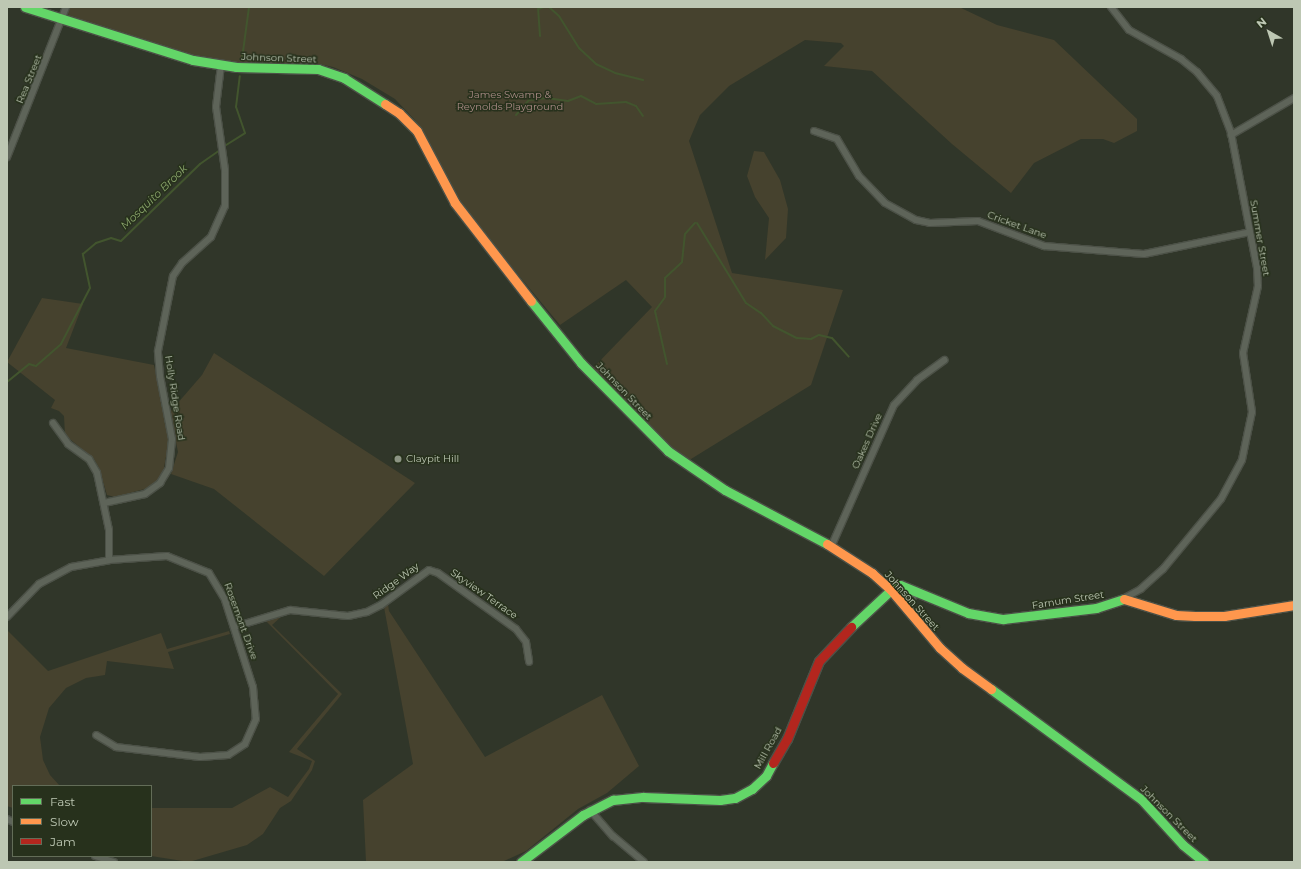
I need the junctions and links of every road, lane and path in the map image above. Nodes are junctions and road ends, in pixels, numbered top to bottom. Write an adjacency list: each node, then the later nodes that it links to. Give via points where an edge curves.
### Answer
1 (25, 7): 4 (street, Johnson Street)
2 (66, 7): 4 (street, Rea Street)
3 (1111, 7): 8 (street, Summer Street, via 1129,30 1181,59 1209,84 1223,109)
4 (61, 19): 5 (street, Johnson Street, via 170,54); 9 (street, Rea Street, via 49,56)
5 (221, 65): 13 (street, Holly Ridge Road, via 216,108 226,186 221,218 206,242 182,263 173,276 158,351 172,439 169,468 160,483 145,494); 14 (street, Johnson Street, via 318,69 344,78 399,113 417,131 451,197 473,228 581,362 620,405 668,451 698,473)
6 (1294, 98): 8 (street)
7 (814, 131): 10 (street, Cricket Lane, via 837,139 859,176 885,203 916,220 930,223 978,221 1044,246 1144,254)
8 (1231, 135): 10 (street, Summer Street)
9 (7, 157)
10 (1250, 232): 19 (street, Summer Street, via 1258,286 1243,353 1252,412 1242,460 1221,499 1163,569)
11 (945, 360): 14 (street, Oakes Drive, via 916,380 894,405)
12 (53, 423): 13 (street, via 68,444 89,459 94,466)
13 (104, 503): 15 (street, via 109,530)
14 (831, 547): 17 (street, Johnson Street, via 872,573)
15 (109, 560): 22 (street, Rosemont Drive, via 71,567 48,578); 23 (street, Rosemont Drive, via 168,556 203,569 219,587)
16 (429, 570): 23 (street, Ridge Way, via 381,605 367,612 343,616 290,610); 24 (street, Skyview Terrace, via 438,573 516,629 526,642)
17 (891, 590): 18 (street, Farnum Street, via 900,585); 21 (street, Johnson Street); 26 (street, Mill Road, via 842,636 820,662 787,739 766,776 752,789 735,798 720,800 631,797 613,800)
18 (917, 593): 19 (street, Farnum Street, via 968,613 1003,619 1096,608); 21 (street)
19 (1124, 599): 20 (street, via 1176,615 1195,616 1224,616)
20 (1294, 605)
21 (904, 606): 31 (street, Johnson Street, via 940,648 962,668 1060,737 1141,799 1183,845)
22 (7, 617)
23 (234, 627): 25 (street, Rosemont Drive, via 256,699 254,727 240,749 228,755 200,757 116,746)
24 (529, 662)
25 (96, 735)
26 (590, 810): 29 (street, Mill Road); 30 (street, via 613,836)
27 (98, 857): 28 (street)
28 (114, 862)
29 (521, 862)
30 (644, 862)
31 (1204, 862)

